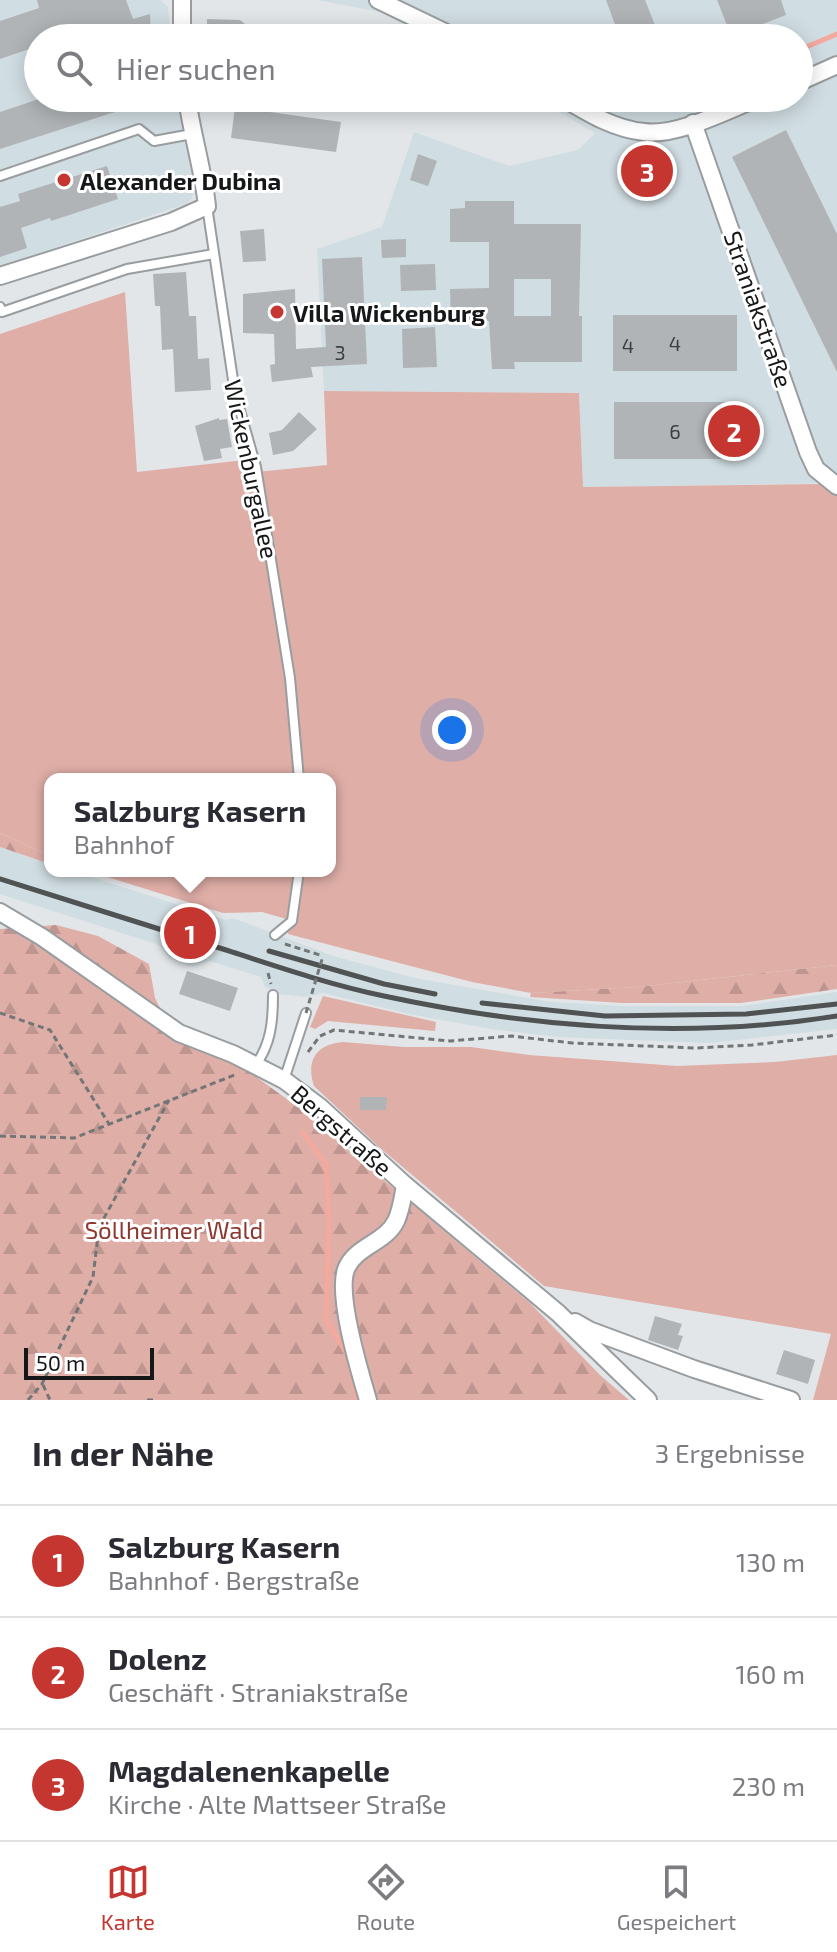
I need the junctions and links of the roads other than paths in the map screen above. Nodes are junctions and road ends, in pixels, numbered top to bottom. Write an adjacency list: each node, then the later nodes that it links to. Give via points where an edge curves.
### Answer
1 (182, 0): 3 (street)
2 (378, 0): 4 (street)
3 (182, 24)
4 (428, 24)
5 (837, 65): 6 (street)
6 (813, 76)
7 (189, 112): 11 (street)
8 (590, 112): 10 (street, via 618,127 647,133)
9 (722, 112): 10 (street)
10 (693, 123): 17 (street, Straniakstraße, via 808,452 816,469)
11 (192, 134): 12 (lane, via 154,141 139,129); 13 (street)
12 (0, 176)
13 (207, 206): 14 (lane, Wickenburgallee); 15 (street)
14 (214, 254): 16 (lane, via 127,269 2,312); 18 (lane, Wickenburgallee, via 235,393 256,467 290,678)
15 (0, 276)
16 (0, 307)
17 (837, 486)
18 (298, 773)
19 (299, 877): 21 (lane, via 292,921)
20 (0, 912): 24 (street, Bergstraße, via 179,1033)
21 (277, 938)
22 (273, 995): 24 (lane, via 270,1036)
23 (306, 1013): 25 (lane)
24 (255, 1066): 25 (street, Bergstraße)
25 (284, 1080): 26 (street, Bergstraße)
26 (405, 1185): 27 (street, Bergstraße); 28 (street, via 396,1222 346,1268 346,1304)
27 (558, 1313): 29 (street, Bergstraße); 30 (street, via 589,1330)
28 (368, 1400)
29 (648, 1400)
30 (791, 1400)

